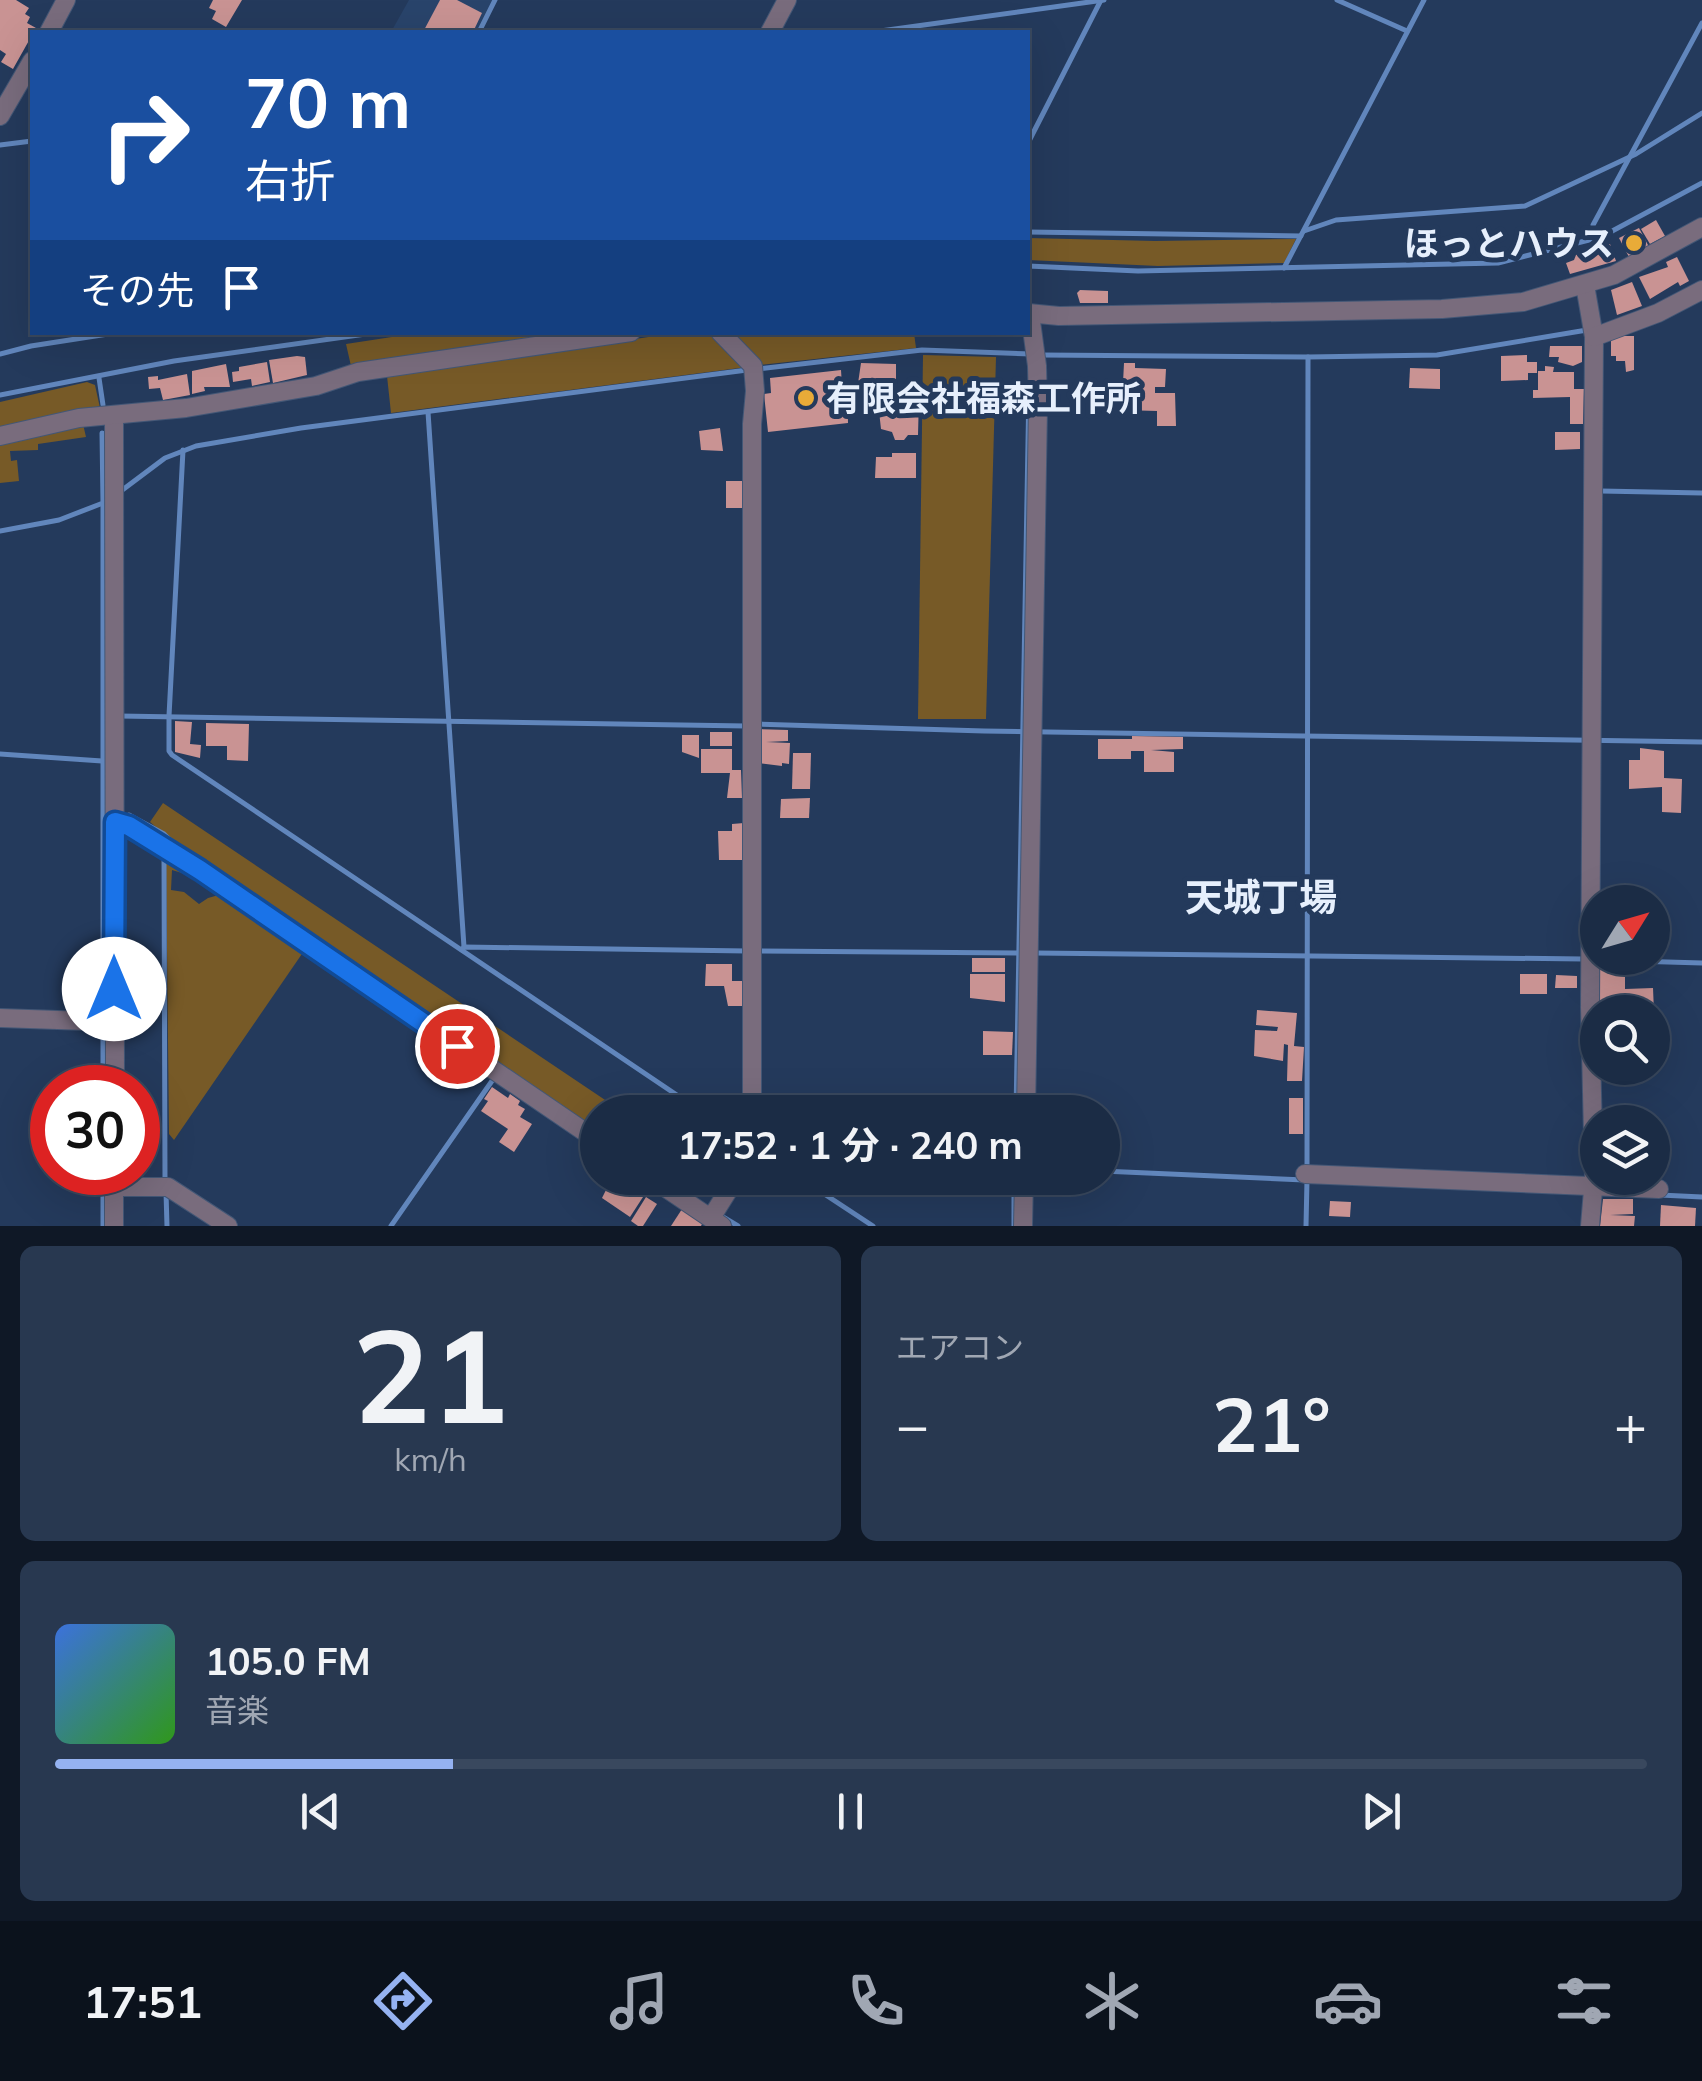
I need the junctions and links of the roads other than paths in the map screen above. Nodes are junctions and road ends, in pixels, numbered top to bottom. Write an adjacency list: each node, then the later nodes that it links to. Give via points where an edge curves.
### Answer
1 (66, 0): 3 (street)
2 (787, 0): 4 (street)
3 (51, 30)
4 (771, 30)
5 (30, 64): 6 (street)
6 (0, 116)
7 (1702, 227): 8 (street)
8 (1585, 285): 10 (street, via 1542,299 1442,310); 14 (street)
9 (1702, 290): 14 (street)
10 (1030, 314)
11 (1030, 320): 22 (street, via 1036,355)
12 (611, 335): 15 (street)
13 (723, 335): 21 (street, via 754,369)
14 (1594, 337): 23 (street)
15 (114, 415): 16 (street); 17 (street)
16 (0, 436)
17 (115, 822): 19 (street); 24 (street, via 167,850)
18 (0, 1018): 19 (street)
19 (106, 1021): 20 (street)
20 (112, 1065)
21 (752, 1095)
22 (1026, 1095)
23 (1591, 1105)
24 (580, 1129)
25 (1307, 1174): 26 (street)
26 (1580, 1185)
27 (160, 1186): 35 (street)
28 (114, 1195): 34 (street)
29 (678, 1195): 33 (street)
30 (727, 1195): 33 (street)
31 (1024, 1195): 36 (street)
32 (1592, 1195): 37 (street)
33 (715, 1219)
34 (114, 1226)
35 (228, 1226)
36 (1023, 1226)
37 (1590, 1226)

